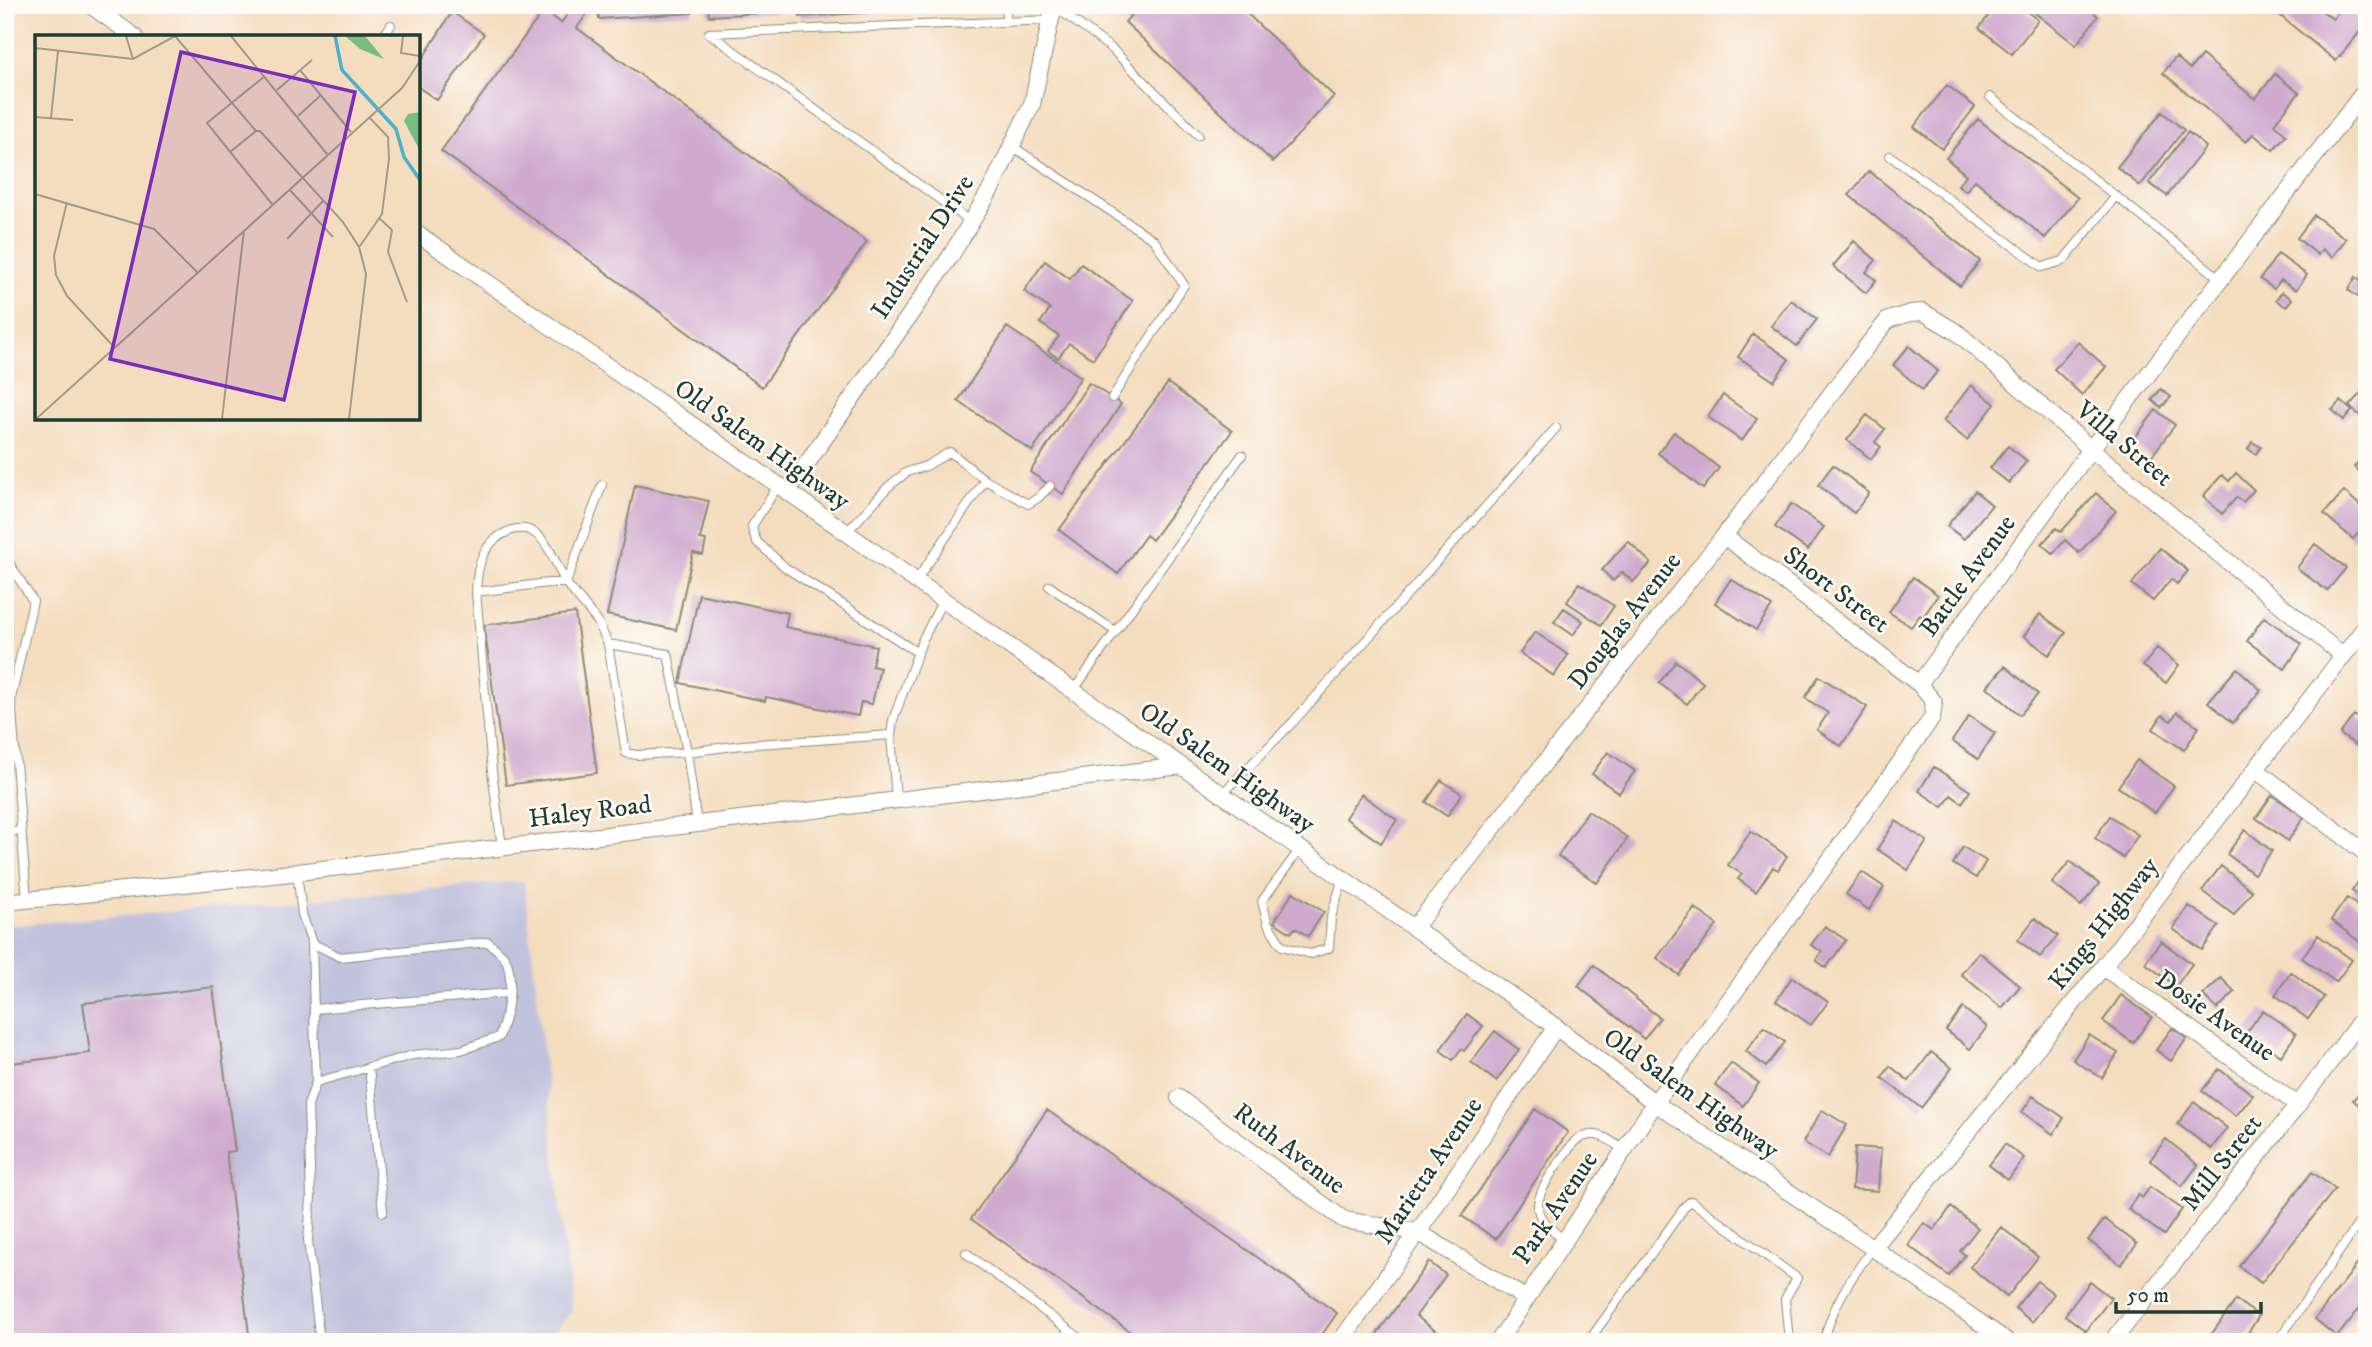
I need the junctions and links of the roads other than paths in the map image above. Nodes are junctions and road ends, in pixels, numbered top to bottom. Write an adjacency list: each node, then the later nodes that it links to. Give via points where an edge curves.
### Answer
1 (1006, 5): 4 (lane)
2 (95, 7): 6 (street)
3 (1053, 10): 4 (lane); 10 (lane, via 1112,49); 11 (street, Industrial Drive, via 1032,104)
4 (1006, 21): 14 (lane, via 709,33)
5 (391, 25): 7 (lane)
6 (132, 35)
7 (384, 35)
8 (2367, 88): 16 (street, Battle Avenue)
9 (1990, 97): 13 (lane)
10 (1198, 135)
11 (1012, 146): 14 (street, Industrial Drive); 18 (lane, via 1154,240 1184,285)
12 (1890, 156): 13 (lane, via 2042,267 2063,261)
13 (2116, 195): 16 (lane)
14 (971, 222): 25 (street, Industrial Drive)
15 (420, 235): 25 (street, Old Salem Highway)
16 (2221, 278): 20 (street, Battle Avenue)
17 (1870, 342): 20 (street, Villa Street, via 1888,320 1923,312 1958,333); 27 (street, Douglas Avenue)
18 (1112, 398)
19 (1556, 428): 45 (lane, via 1293,722)
20 (2091, 449): 38 (street, Villa Street); 39 (street, Battle Avenue)
21 (1242, 455): 35 (lane)
22 (985, 480): 24 (lane, via 1028,504); 26 (lane, via 950,452 889,486); 29 (lane)
23 (602, 485): 30 (lane)
24 (1051, 486)
25 (783, 489): 26 (street, Old Salem Highway); 37 (lane, via 752,526 757,542 786,568)
26 (846, 533): 29 (street, Old Salem Highway)
27 (1724, 536): 39 (street, Short Street); 57 (street, Douglas Avenue)
28 (5, 564): 48 (lane, via 9,563 33,601 11,699)
29 (916, 582): 33 (street, Old Salem Highway)
30 (566, 583): 32 (lane); 32 (lane, via 547,546 533,531 517,528 485,547); 36 (lane, via 598,622)
31 (1049, 586): 35 (lane)
32 (476, 592): 50 (lane)
33 (943, 600): 37 (lane); 40 (street, Old Salem Highway)
34 (2367, 625): 38 (street, Kings Highway)
35 (1115, 631): 40 (lane)
36 (608, 644): 42 (lane, via 668,654); 42 (lane, via 625,752)
37 (918, 653): 41 (lane)
38 (2343, 656): 44 (street, Kings Highway)
39 (1919, 684): 67 (street, via 1934,702 1932,718)
40 (1073, 691): 43 (street, Old Salem Highway)
41 (891, 735): 42 (lane); 46 (lane)
42 (687, 752): 47 (lane)
43 (1181, 766): 45 (street, Old Salem Highway); 46 (street, Haley Road)
44 (2256, 770): 52 (street); 59 (street, Kings Highway)
45 (1222, 794): 51 (street, Old Salem Highway)
46 (897, 800): 47 (street, Haley Road)
47 (697, 824): 50 (street, Haley Road)
48 (21, 831): 49 (lane); 55 (lane)
49 (5, 833)
50 (502, 847): 53 (street, Haley Road)
51 (1300, 849): 54 (street, Old Salem Highway); 54 (lane, via 1262,901 1268,924 1282,946 1311,954 1329,948 1331,917)
52 (2367, 854)
53 (297, 872): 55 (street, Haley Road); 58 (lane, via 302,914)
54 (1343, 878): 57 (street, Old Salem Highway)
55 (27, 900): 56 (street, Haley Road)
56 (5, 902)
57 (1414, 928): 63 (street, Old Salem Highway)
58 (312, 943): 60 (lane, via 340,957 488,943 504,957 510,977); 61 (lane)
59 (2103, 967): 68 (street, Dosie Avenue); 74 (street, Kings Highway)
60 (508, 993): 61 (lane); 64 (lane, via 508,1013 499,1037 461,1050)
61 (314, 1009): 65 (lane)
62 (2367, 1012): 68 (street, Mill Street)
63 (1556, 1027): 67 (street, Old Salem Highway); 72 (street, Marietta Avenue)
64 (369, 1066): 65 (lane); 70 (lane)
65 (316, 1082): 78 (lane, via 308,1105 308,1240)
66 (1179, 1098): 72 (street, Ruth Avenue, via 1344,1220)
67 (1656, 1103): 69 (street, Park Avenue); 74 (street, Old Salem Highway)
68 (2298, 1105): 86 (street, Mill Street)
69 (1625, 1150): 73 (street, Park Avenue); 73 (lane, via 1594,1134 1577,1139 1548,1179 1538,1209 1542,1220)
70 (383, 1212)
71 (2363, 1217): 87 (lane)
72 (1418, 1232): 76 (street, Ruth Avenue); 80 (street, Marietta Avenue)
73 (1565, 1241): 76 (street, Park Avenue)
74 (1873, 1248): 77 (lane, via 1839,1300); 85 (street, Old Salem Highway)
75 (966, 1253): 79 (lane)
76 (1525, 1298): 81 (street, Park Avenue)
77 (1824, 1341): 84 (lane)
78 (320, 1342)
79 (1085, 1342)
80 (1340, 1342)
81 (1498, 1342)
82 (1588, 1342): 83 (lane, via 1691,1201 1797,1278 1785,1299)
83 (1789, 1342)
84 (1812, 1342)
85 (2008, 1342)
86 (2112, 1342)
87 (2277, 1342)

